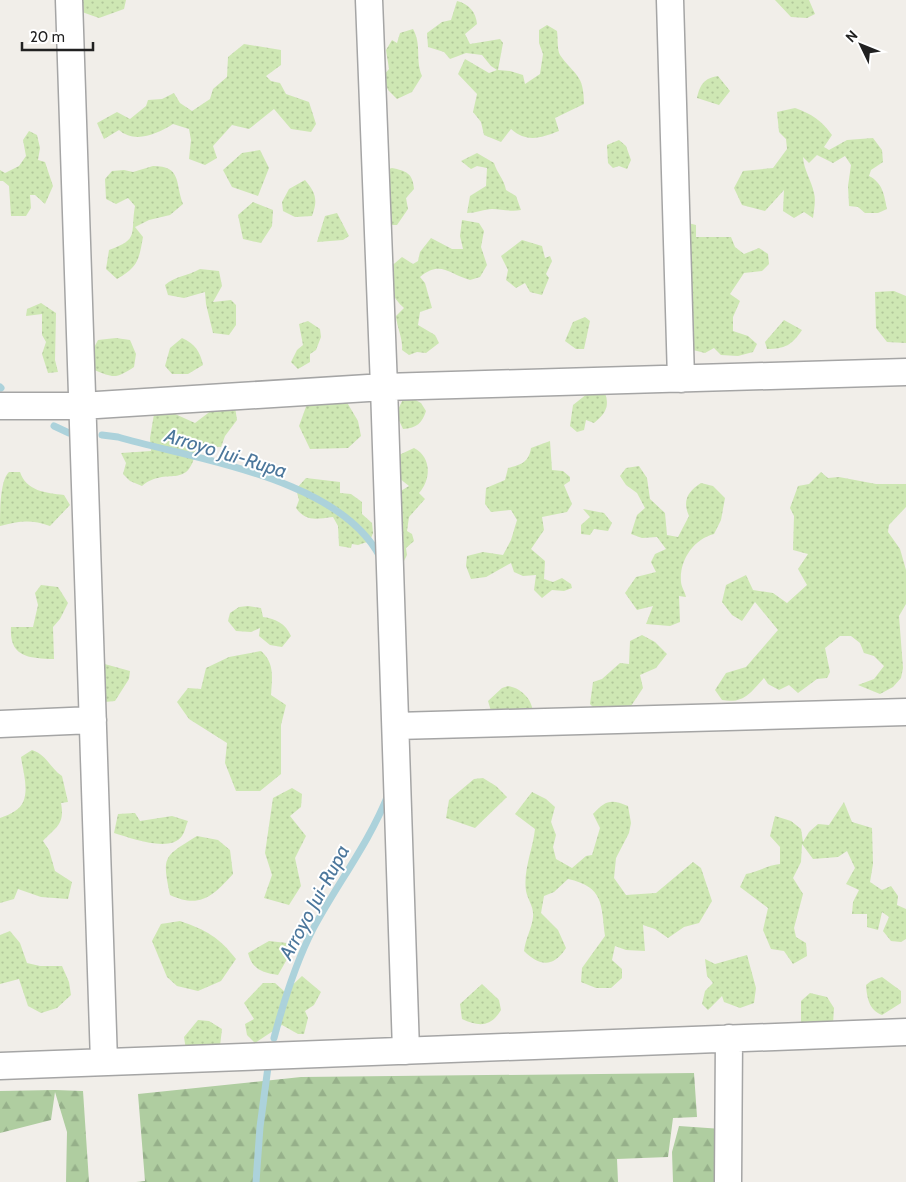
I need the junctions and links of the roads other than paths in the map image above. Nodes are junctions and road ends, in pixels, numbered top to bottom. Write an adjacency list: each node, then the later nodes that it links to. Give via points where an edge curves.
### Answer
1 (69, 0): 8 (street)
2 (369, 0): 6 (street)
3 (670, 0): 5 (street)
4 (906, 372): 5 (street)
5 (681, 379): 6 (street)
6 (384, 387): 8 (street); 12 (street)
7 (0, 406): 8 (street)
8 (81, 406): 10 (street)
9 (906, 712): 12 (street)
10 (93, 720): 11 (street); 16 (street)
11 (0, 724)
12 (396, 726): 15 (street)
13 (906, 1032): 14 (street)
14 (729, 1038): 15 (street); 18 (street)
15 (406, 1050): 16 (street)
16 (104, 1062): 17 (street)
17 (0, 1066)
18 (728, 1182)

